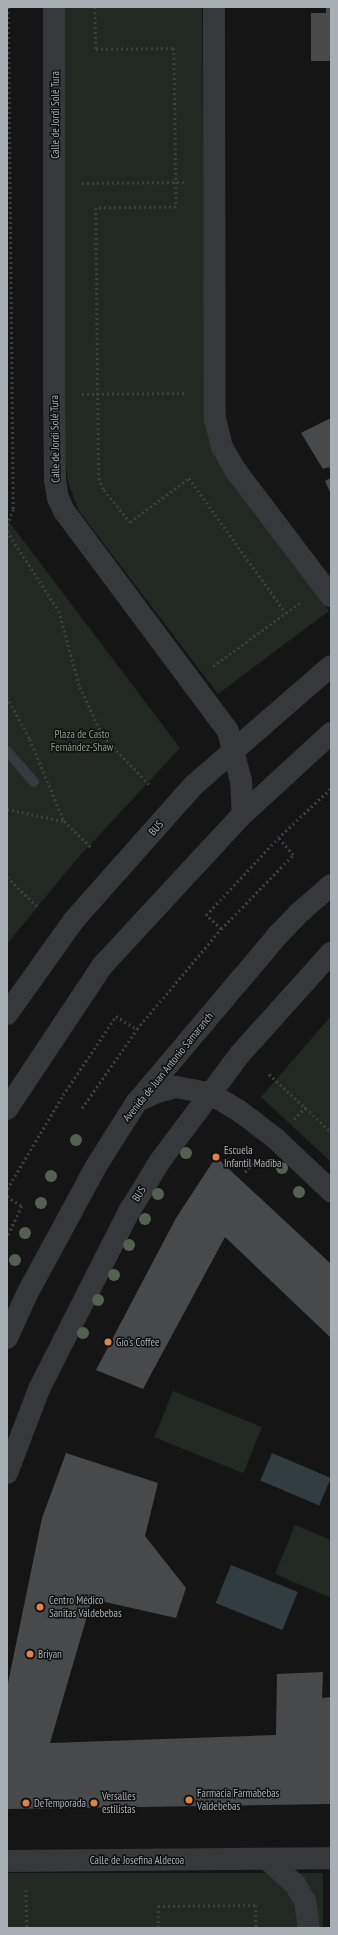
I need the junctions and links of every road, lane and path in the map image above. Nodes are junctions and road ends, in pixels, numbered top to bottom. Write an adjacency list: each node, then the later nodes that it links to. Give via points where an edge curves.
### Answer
1 (8, 7): 11 (path, via 13,509)
2 (54, 7): 20 (street, Calle de Jordi Solé Tura, via 54,393 58,498 64,512 228,731)
3 (95, 7): 5 (path, via 96,49 174,48)
4 (214, 7): 13 (street, via 215,419 222,447 236,471)
5 (176, 182): 6 (path); 7 (path); 10 (path, via 176,207 96,208)
6 (191, 182)
7 (81, 183)
8 (189, 393): 10 (path)
9 (80, 394): 10 (path)
10 (98, 394): 15 (path, via 99,478 104,490 130,522 189,478)
11 (7, 525)
12 (7, 531): 21 (path, via 59,611 80,687 103,736)
13 (331, 596)
14 (305, 600): 15 (path)
15 (286, 613): 17 (path)
16 (331, 666): 20 (street, BUS)
17 (211, 668)
18 (7, 697): 25 (path, via 30,739)
19 (331, 734): 24 (street)
20 (234, 752): 24 (street, Calle de Jordi Solé Tura, via 241,781); 33 (street, BUS, via 194,785 74,920)
21 (151, 786)
22 (331, 788): 26 (path)
23 (7, 809): 25 (path)
24 (243, 814): 39 (street, via 102,966)
25 (64, 821): 27 (path)
26 (278, 838): 31 (path, via 293,855); 31 (path, via 206,915)
27 (91, 847)
28 (7, 877): 30 (path)
29 (331, 885): 37 (street, Avenida de Juan Antonio Samaranch, via 278,935)
30 (38, 908)
31 (221, 929): 34 (path)
32 (331, 953): 36 (street, BUS, via 240,1054)
33 (7, 1014)
34 (137, 1029): 38 (path); 41 (path, via 116,1016 63,1095)
35 (269, 1074): 40 (path)
36 (211, 1094): 37 (street, via 176,1087 157,1092); 42 (street, via 238,1110 276,1139); 46 (street, BUS, via 160,1161 130,1210 38,1389)
37 (136, 1103): 45 (street, Avenida de Juan Antonio Samaranch, via 95,1168 27,1294)
38 (82, 1108)
39 (7, 1109)
40 (331, 1132)
41 (7, 1189)
42 (331, 1191)
43 (7, 1196): 44 (path, via 22,1206)
44 (7, 1238)
45 (7, 1338)
46 (7, 1473)
47 (331, 1858): 48 (street, Calle de Josefina Aldecoa)
48 (267, 1859): 49 (street, Calle de Josefina Aldecoa); 54 (street, via 295,1884 305,1901)
49 (7, 1861)
50 (26, 1883): 51 (path)
51 (27, 1928)
52 (158, 1928): 53 (path, via 158,1906 256,1905)
53 (256, 1928)
54 (309, 1928)

